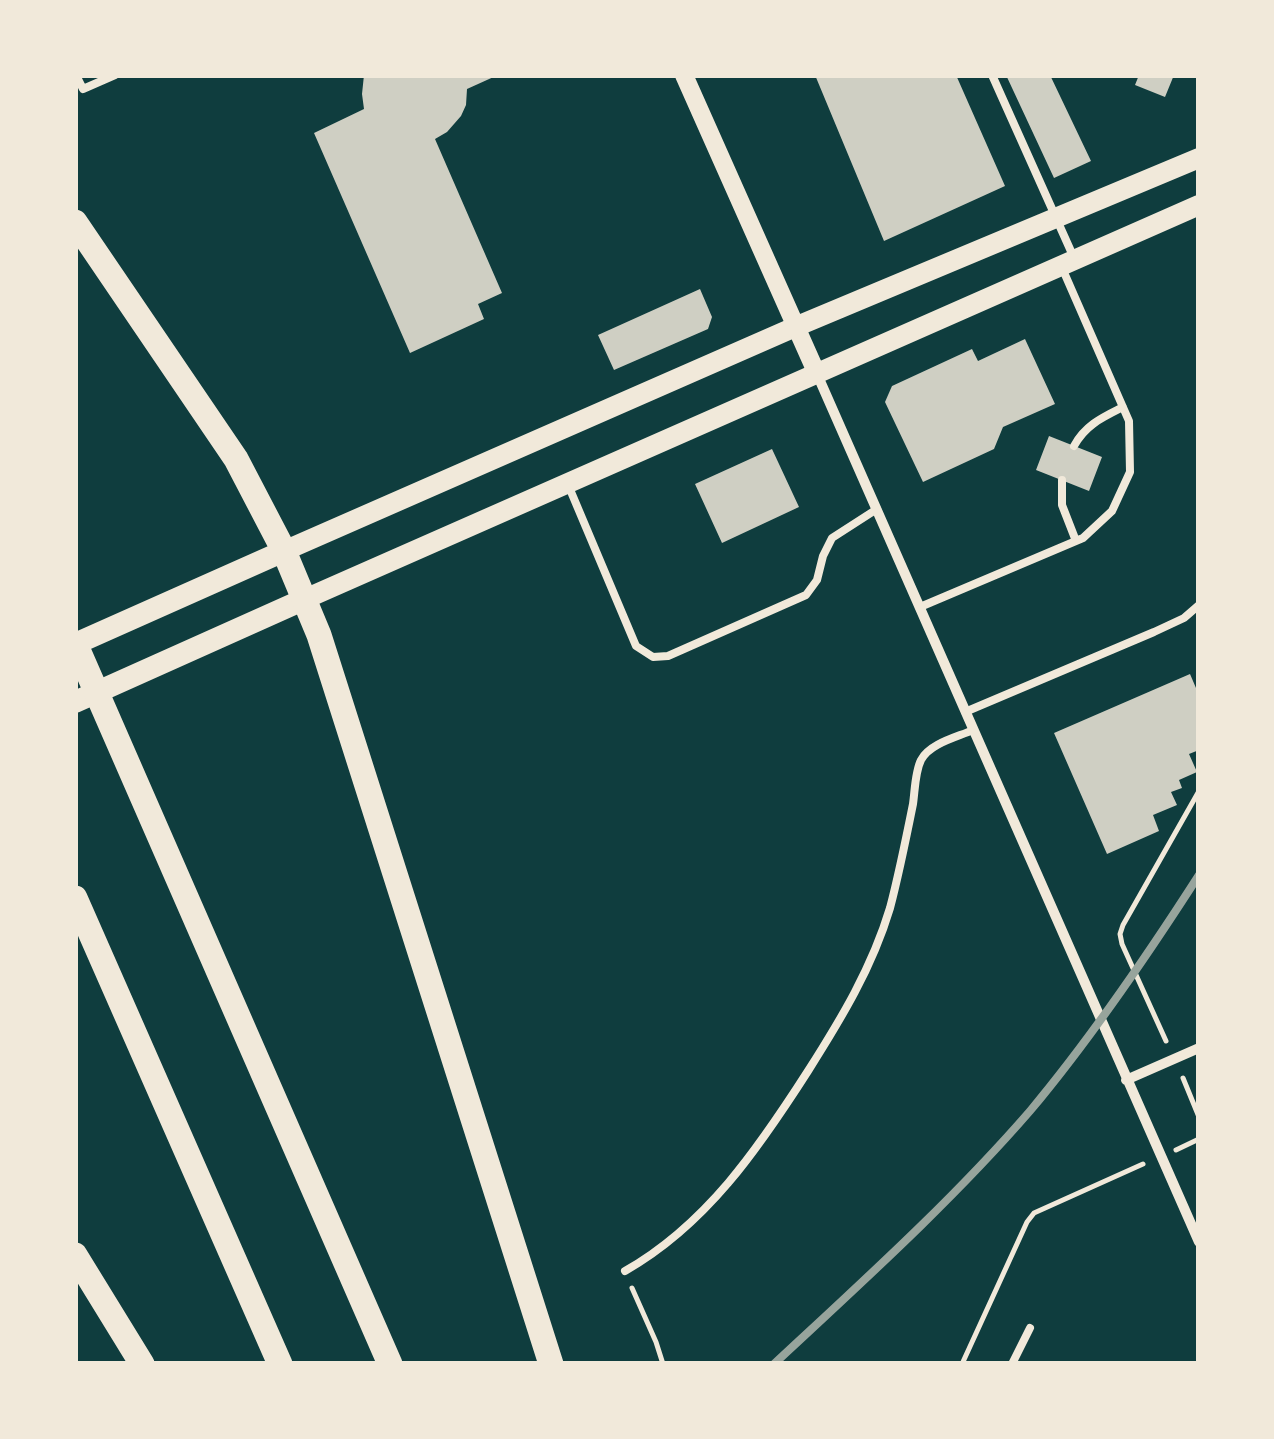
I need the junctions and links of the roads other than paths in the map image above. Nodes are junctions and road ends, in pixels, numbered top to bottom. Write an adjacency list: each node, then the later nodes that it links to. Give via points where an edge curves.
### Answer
1 (76, 75): 2 (lane, via 83,89)
2 (115, 75)
3 (684, 75): 10 (street)
4 (992, 75): 7 (lane)
5 (1199, 158): 7 (main road)
6 (1199, 205): 9 (main road)
7 (1055, 218): 9 (lane); 10 (main road)
8 (75, 222): 18 (highway, via 236,460)
9 (1068, 264): 11 (main road); 12 (lane)
10 (795, 328): 11 (street); 18 (main road)
11 (817, 374): 15 (main road); 16 (street)
12 (1123, 408): 13 (lane, via 1082,432); 17 (lane, via 1130,421 1130,472 1112,511)
13 (1074, 446)
14 (1062, 480): 17 (lane, via 1062,505)
15 (568, 484): 16 (lane, via 636,646 652,657 806,596 832,538); 19 (main road)
16 (877, 509): 21 (street)
17 (1076, 541): 21 (lane)
18 (284, 551): 19 (highway); 22 (main road)
19 (305, 599): 23 (main road); 36 (highway)
20 (1199, 605): 24 (lane, via 1154,632)
21 (920, 607): 24 (street)
22 (75, 644): 35 (highway)
23 (75, 702)
24 (965, 712): 25 (street)
25 (974, 730): 28 (street); 31 (lane, via 921,760 876,949 842,1018 773,1125 684,1230)
26 (75, 898): 34 (highway)
27 (1199, 1048): 28 (street)
28 (1126, 1080): 29 (street)
29 (1199, 1242)
30 (75, 1255): 33 (highway)
31 (624, 1271)
32 (1030, 1328): 37 (lane)
33 (142, 1364)
34 (280, 1364)
35 (390, 1364)
36 (550, 1364)
37 (1012, 1364)

